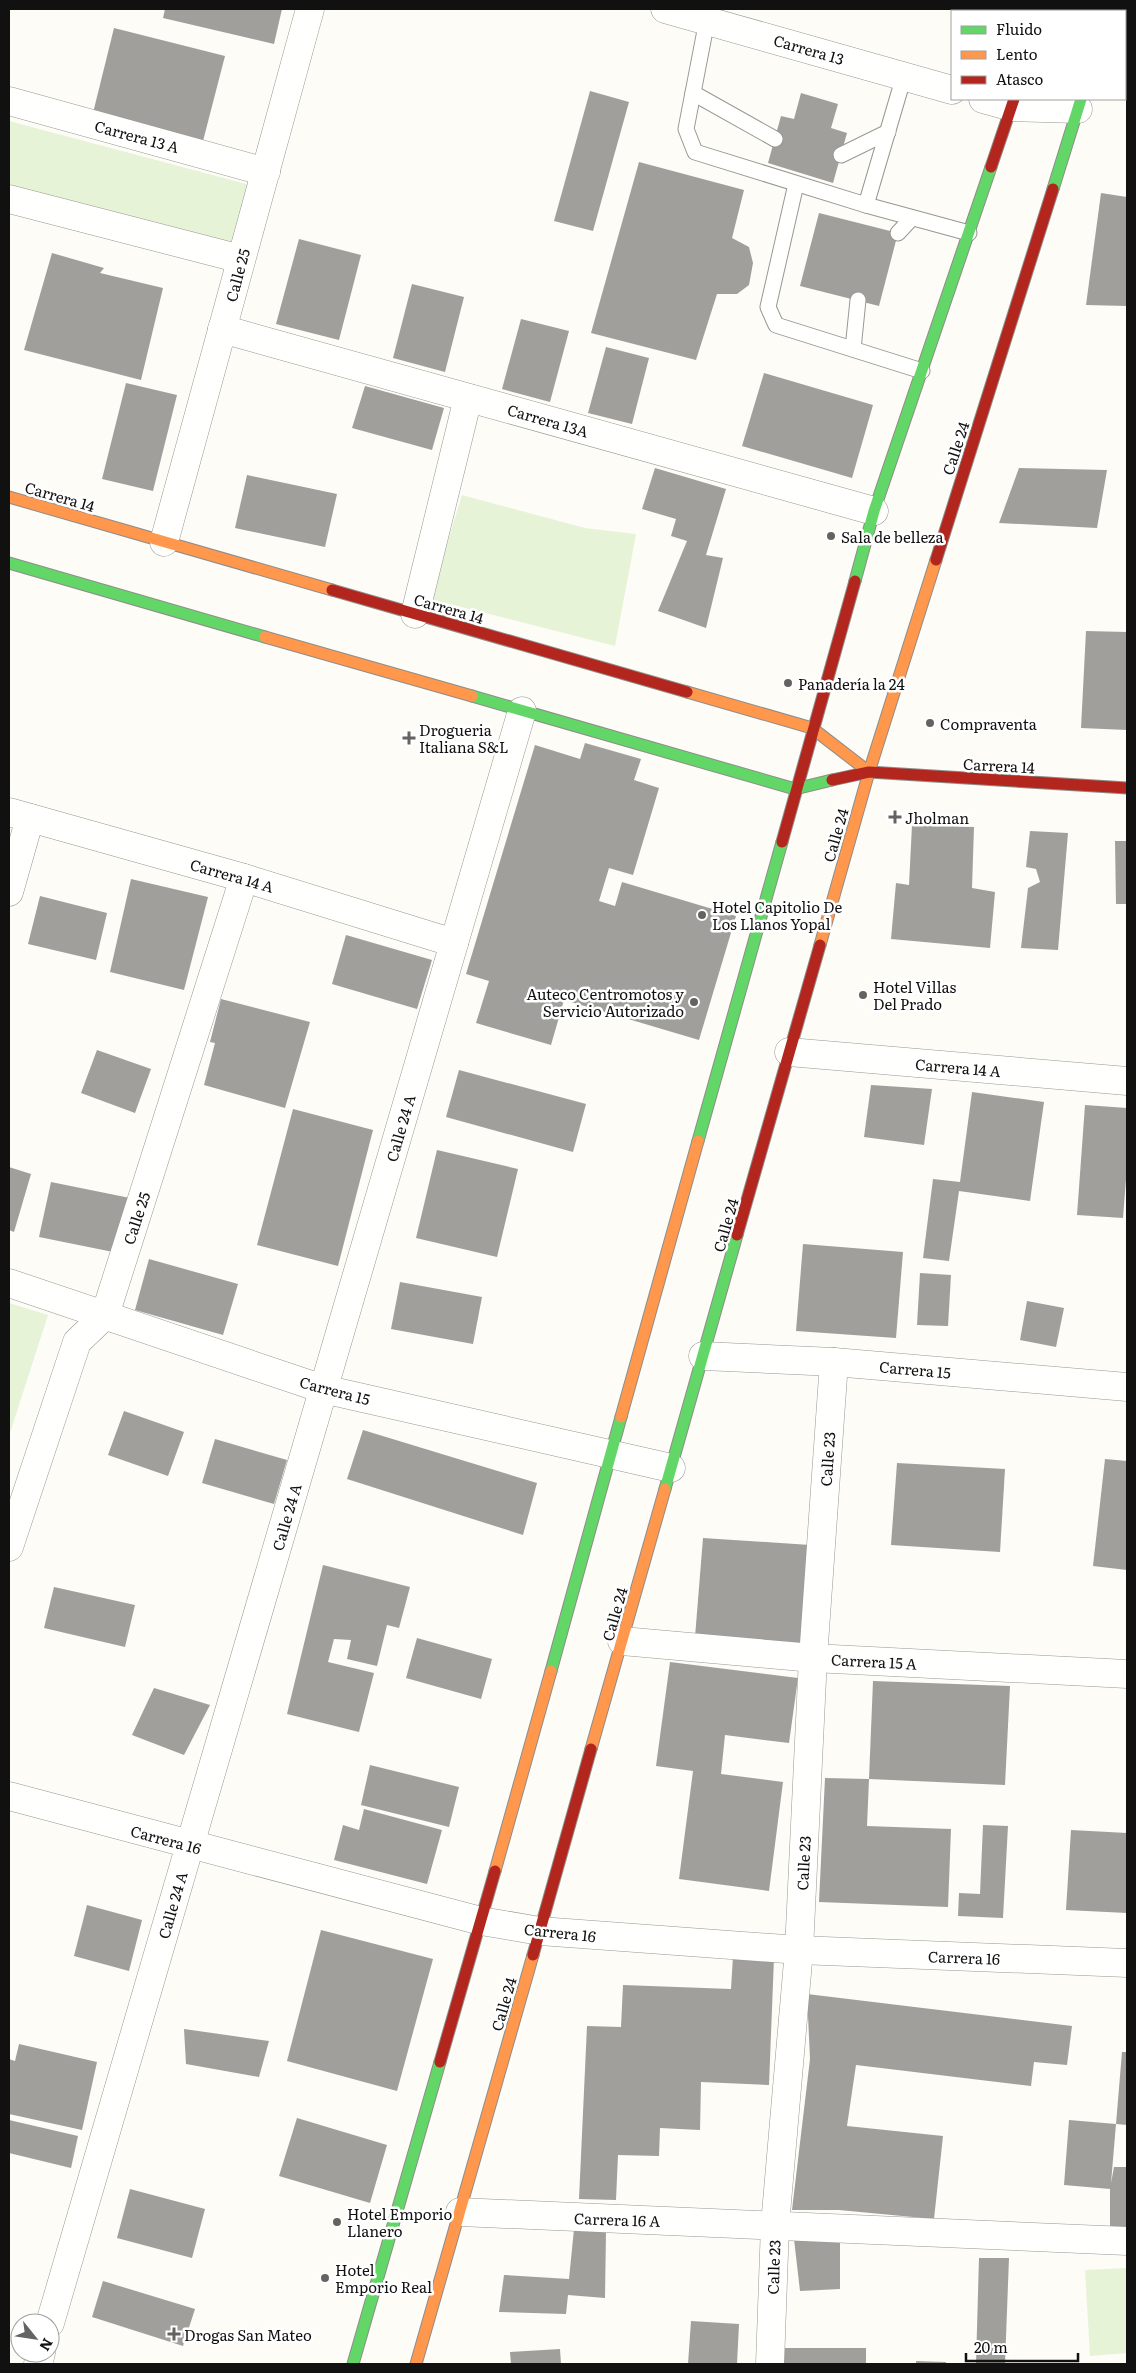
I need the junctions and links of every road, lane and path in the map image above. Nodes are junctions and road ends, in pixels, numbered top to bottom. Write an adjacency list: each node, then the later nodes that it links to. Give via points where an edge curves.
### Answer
1 (310, 9): 14 (street, Calle 25)
2 (665, 9): 3 (street, Carrera 13)
3 (708, 14): 4 (street, Carrera 13); 6 (lane)
4 (904, 76): 5 (street, Carrera 13); 11 (lane)
5 (951, 90)
6 (693, 93): 12 (lane); 15 (lane, via 686,129 695,152)
7 (990, 100): 10 (street)
8 (9, 101): 14 (street, Carrera 13 A)
9 (1083, 102): 10 (street); 34 (street, Calle 24)
10 (1013, 103): 20 (street)
11 (888, 132): 13 (lane); 17 (lane)
12 (775, 138)
13 (841, 155)
14 (266, 172): 21 (street, Calle 25)
15 (796, 184): 17 (lane); 24 (lane, via 768,307 776,325)
16 (9, 199): 21 (street)
17 (866, 205): 18 (lane)
18 (912, 218): 19 (lane); 20 (lane)
19 (898, 233)
20 (969, 233): 25 (street)
21 (242, 259): 23 (street, Calle 25)
22 (858, 300): 24 (lane)
23 (222, 329): 26 (street, Carrera 13A); 29 (street, Calle 25)
24 (853, 349): 25 (lane)
25 (922, 371): 28 (street)
26 (468, 398): 28 (street, Carrera 13A); 31 (street)
27 (9, 497): 29 (street, Carrera 14)
28 (874, 511): 33 (street)
29 (164, 542): 31 (street, Carrera 14)
30 (9, 563): 32 (street, Carrera 14)
31 (415, 614): 33 (street, Carrera 14)
32 (522, 710): 36 (street, Carrera 14); 40 (street, Calle 24 A)
33 (812, 728): 34 (street, Carrera 14); 36 (street)
34 (869, 772): 35 (street, Carrera 14); 36 (street, Carrera 14); 41 (street, Calle 24)
35 (1127, 788)
36 (795, 789): 49 (street)
37 (20, 815): 38 (street, Carrera 14 A); 39 (street)
38 (244, 878): 40 (street, Carrera 14 A); 44 (street, Calle 25)
39 (9, 892)
40 (454, 942): 48 (street, Calle 24 A)
41 (789, 1052): 42 (street, Carrera 14 A); 45 (street, Calle 24)
42 (1127, 1081)
43 (9, 1283): 44 (street, Carrera 15)
44 (105, 1315): 48 (street, Carrera 15); 51 (street, Calle 25, via 78,1342)
45 (703, 1356): 46 (street, Carrera 15); 50 (street, Calle 24)
46 (834, 1362): 47 (street, Carrera 15); 53 (street, Calle 23)
47 (1127, 1387)
48 (323, 1389): 49 (street, Carrera 15); 56 (street, Calle 24 A)
49 (611, 1455): 50 (street, Carrera 15); 57 (street)
50 (671, 1468): 52 (street, Calle 24)
51 (9, 1545)
52 (622, 1641): 53 (street, Carrera 15 A); 58 (street, Calle 24)
53 (813, 1658): 54 (street, Carrera 15 A); 59 (street, Calle 23)
54 (1127, 1674)
55 (9, 1796): 56 (street, Carrera 16)
56 (190, 1846): 57 (street, Carrera 16); 64 (street, Calle 24 A)
57 (481, 1921): 58 (street, Carrera 16); 65 (street)
58 (540, 1932): 59 (street, Carrera 16); 61 (street, Calle 24)
59 (799, 1950): 60 (street, Carrera 16); 62 (street, Calle 23)
60 (1127, 1963)
61 (460, 2212): 62 (street, Carrera 16 A); 66 (street, Calle 24)
62 (775, 2225): 63 (street, Carrera 16 A); 67 (street, Calle 23)
63 (1127, 2241)
64 (53, 2313)
65 (353, 2364)
66 (416, 2364)
67 (770, 2364)

